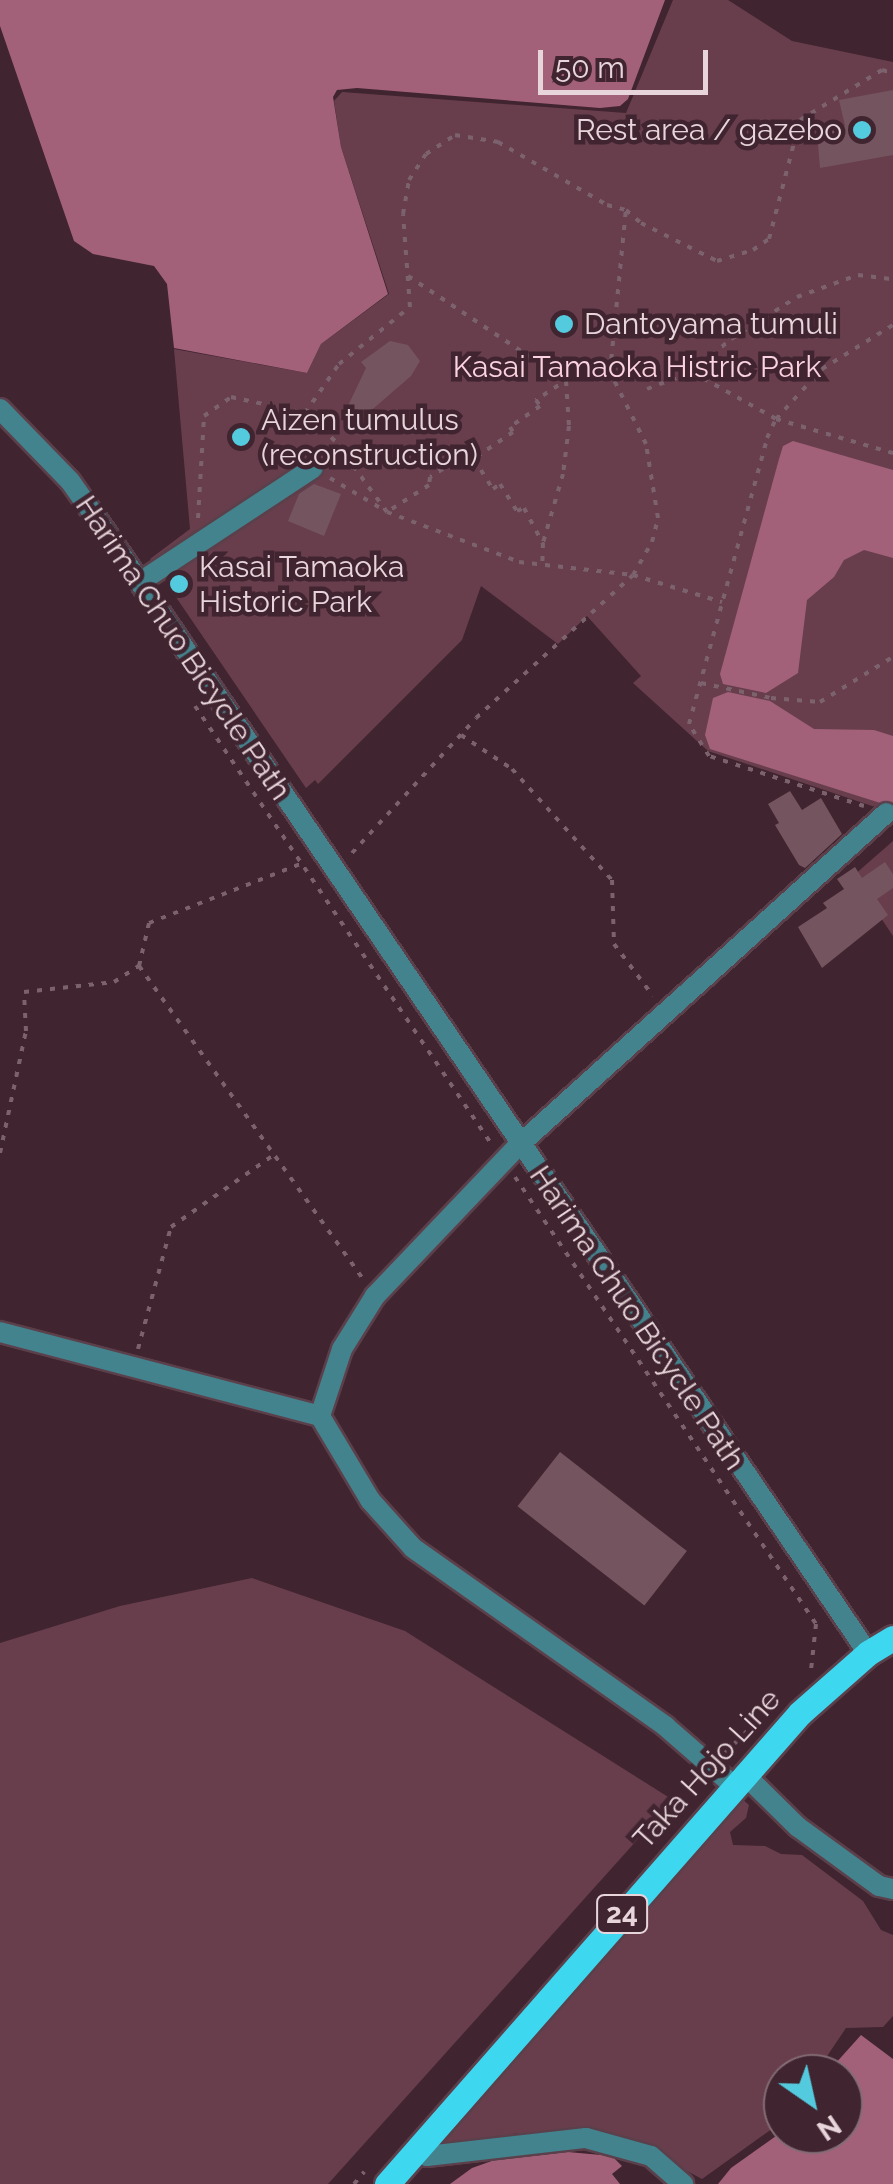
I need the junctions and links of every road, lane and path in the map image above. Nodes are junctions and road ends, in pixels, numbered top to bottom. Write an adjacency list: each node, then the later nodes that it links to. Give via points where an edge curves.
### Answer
1 (893, 73): 2 (path, via 882,70 800,120 769,239 753,250 717,261)
2 (626, 210): 3 (path, via 498,142 455,136 426,154 408,180); 6 (path)
3 (408, 276): 8 (path); 11 (path, via 410,307 338,364)
4 (893, 278): 7 (path, via 858,274 797,297)
5 (893, 324): 12 (path, via 822,368)
6 (610, 372): 8 (path, via 580,371); 20 (path, via 646,444 658,518)
7 (692, 372): 9 (path); 12 (path)
8 (566, 381): 14 (path, via 536,400 540,406 510,427 514,432); 17 (path, via 563,474)
9 (647, 389)
10 (0, 410): 21 (street, via 70,481)
11 (304, 413): 16 (path, via 335,442); 18 (path, via 232,397 204,416)
12 (776, 419): 13 (path); 22 (path)
13 (893, 454)
14 (474, 458): 16 (path, via 430,476 429,486); 17 (path, via 493,489 500,484 517,510 524,508)
15 (313, 468): 16 (path); 18 (street)
16 (387, 512): 19 (path)
17 (543, 543): 19 (path)
18 (198, 545): 21 (street)
19 (542, 567): 20 (path)
20 (632, 575): 22 (path); 26 (path)
21 (140, 582): 29 (street)
22 (722, 602): 24 (path)
23 (893, 658): 24 (path, via 820,702)
24 (701, 682): 27 (path, via 690,724 708,756)
25 (195, 706): 28 (path, Harima Chuo Bicycle Path)
26 (461, 735): 29 (path); 31 (path, via 512,770 612,880 614,944)
27 (886, 813): 31 (street)
28 (301, 863): 29 (path); 30 (path, via 149,923); 35 (path, Harima Chuo Bicycle Path)
29 (329, 863): 32 (street)
30 (138, 966): 33 (path, via 114,982 24,992 26,1031); 34 (path)
31 (664, 1012): 32 (street)
32 (519, 1145): 35 (street); 41 (street)
33 (0, 1154)
34 (272, 1156): 36 (path); 38 (path, via 171,1226)
35 (504, 1161): 36 (street); 42 (path, Harima Chuo Bicycle Path, via 816,1624)
36 (375, 1296): 39 (street, via 342,1349)
37 (0, 1332): 38 (street)
38 (133, 1369): 39 (street)
39 (320, 1416): 44 (street, via 370,1500 413,1548 665,1726)
40 (893, 1638): 41 (main road, Taka Hojo Line / 24)
41 (868, 1654): 45 (main road, Taka Hojo Line / 24, via 800,1712)
42 (811, 1672)
43 (778, 1701): 44 (path)
44 (713, 1768): 45 (street)
45 (739, 1780): 46 (street, via 879,1886); 47 (main road, Taka Hojo Line / 24)
46 (893, 1889)
47 (419, 2150): 48 (main road, Taka Hojo Line / 24); 50 (street, via 427,2156 586,2138 651,2156)
48 (376, 2177): 49 (path)
49 (354, 2184)
50 (683, 2184)

